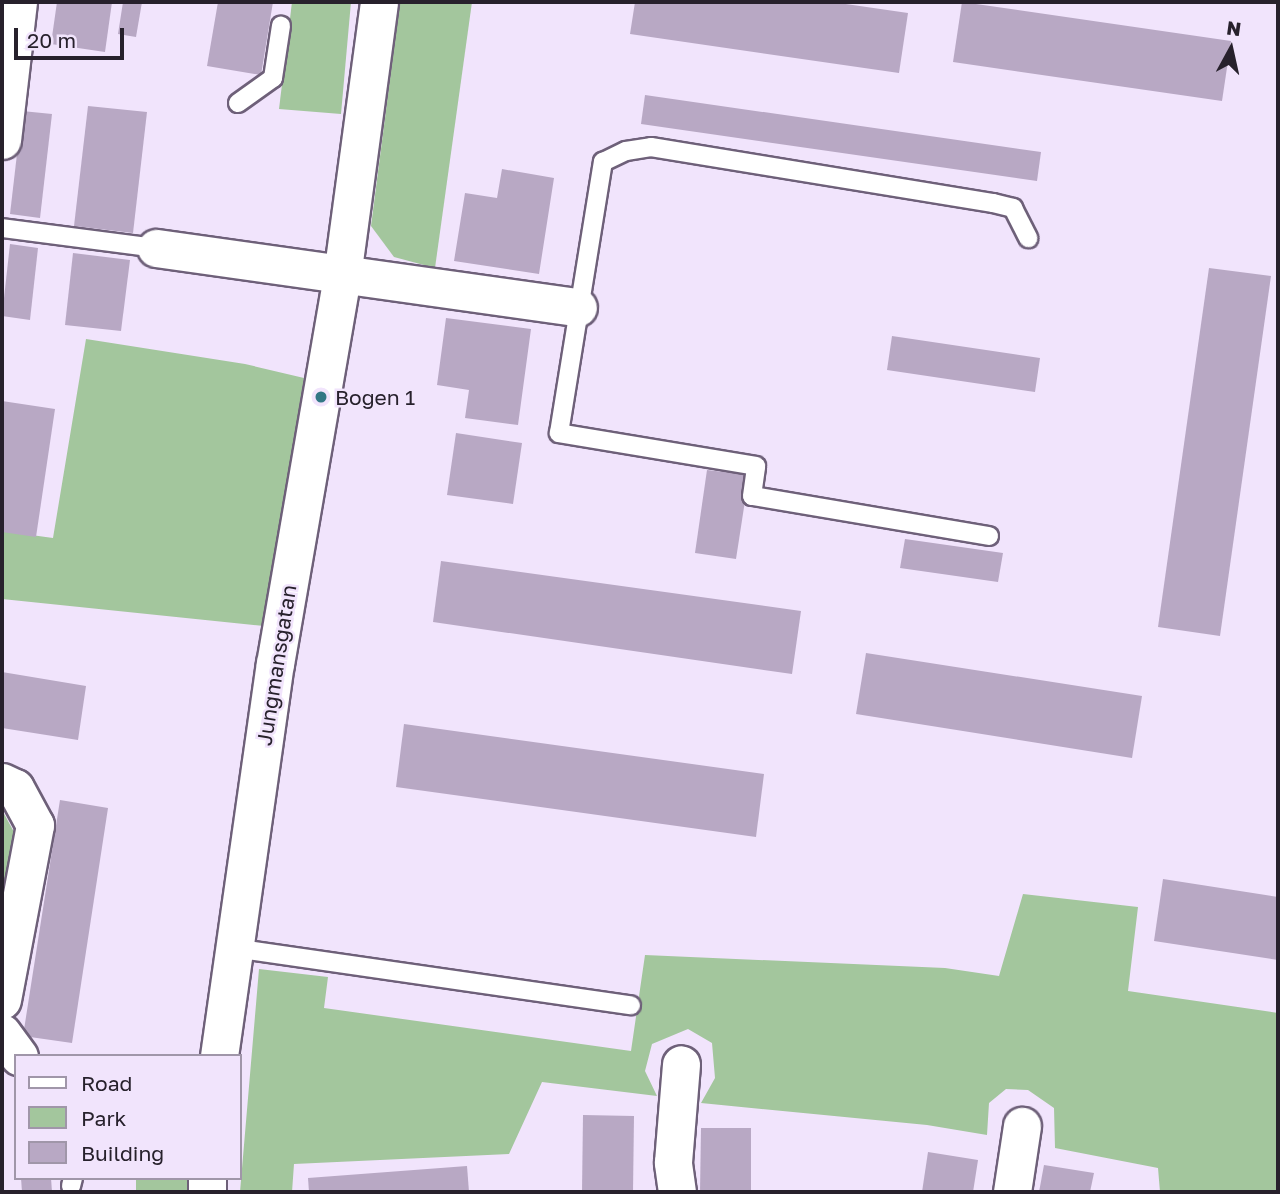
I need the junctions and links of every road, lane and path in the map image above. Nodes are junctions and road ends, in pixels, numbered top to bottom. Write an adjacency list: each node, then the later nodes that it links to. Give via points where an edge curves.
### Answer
1 (18, 2): 5 (street)
2 (379, 2): 9 (street, Jungmansgatan)
3 (281, 26): 4 (lane, via 273,78)
4 (238, 103)
5 (2, 140)
6 (2, 228): 8 (lane)
7 (1028, 238): 10 (lane, via 1013,208 993,203 651,147 626,151 603,162)
8 (156, 248): 9 (street)
9 (342, 276): 10 (street); 13 (street, Jungmansgatan, via 275,664)
10 (578, 307): 11 (lane, via 559,433 756,466 752,496)
11 (989, 536)
12 (2, 782): 14 (street, via 15,788 35,825)
13 (233, 948): 15 (lane); 18 (street, Jungmansgatan)
14 (2, 1000)
15 (631, 1005)
16 (2, 1033): 17 (street)
17 (18, 1054)
18 (219, 1054)
19 (681, 1064): 21 (street, via 673,1161)
20 (1022, 1126): 22 (street)
21 (677, 1192)
22 (1012, 1192)

